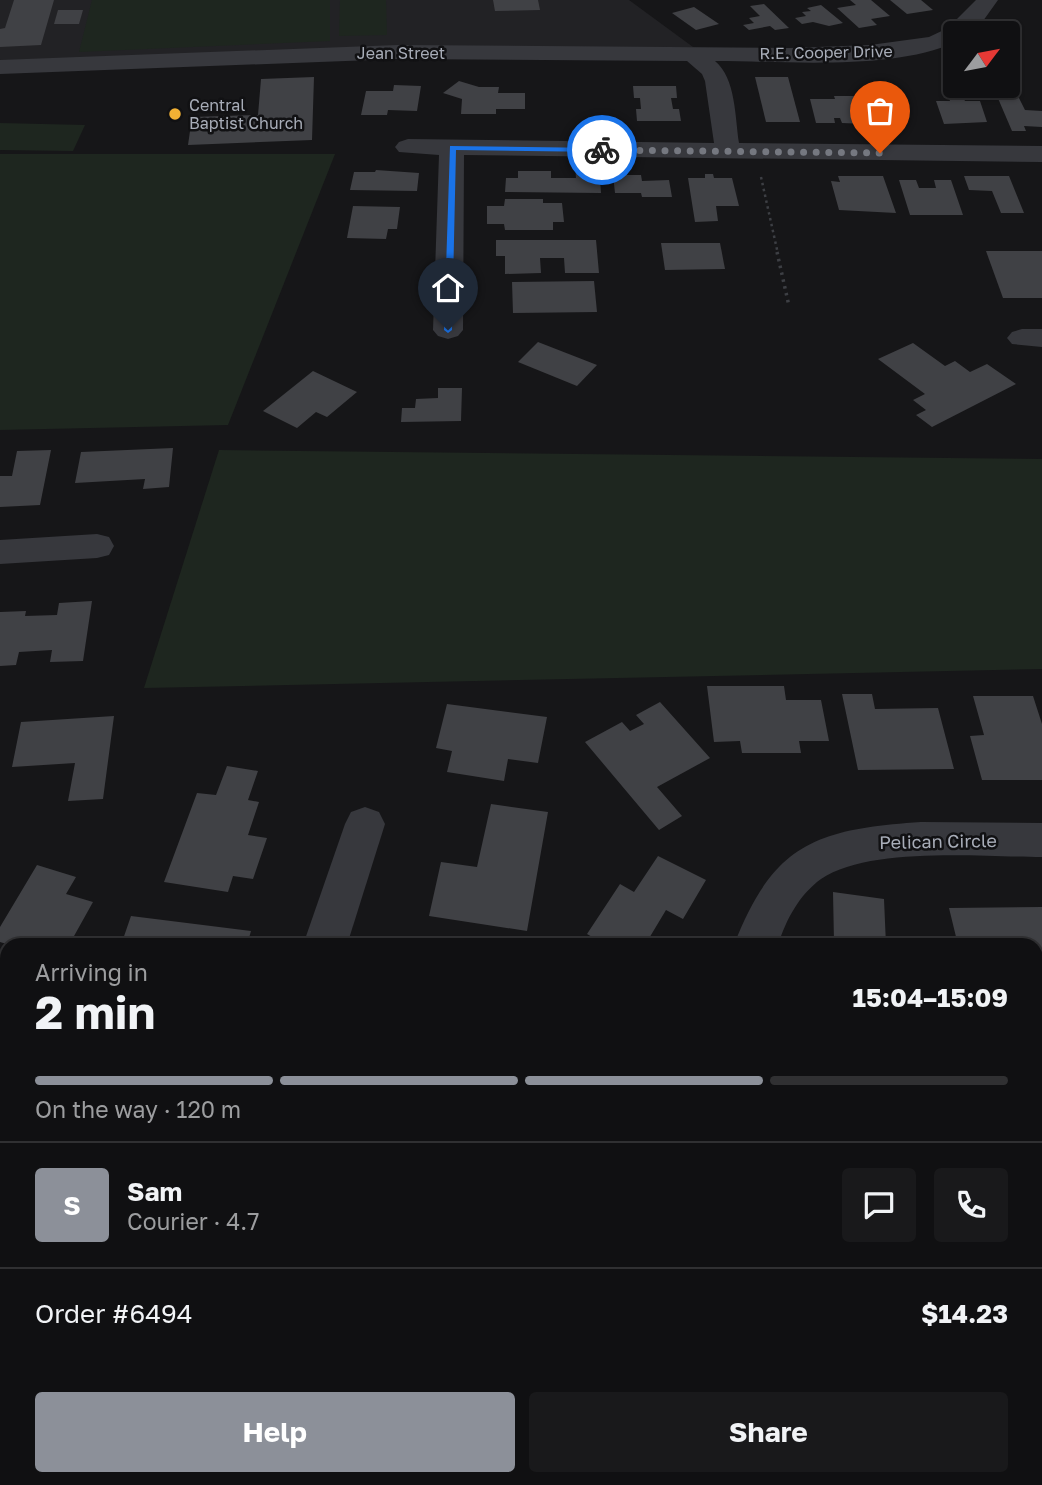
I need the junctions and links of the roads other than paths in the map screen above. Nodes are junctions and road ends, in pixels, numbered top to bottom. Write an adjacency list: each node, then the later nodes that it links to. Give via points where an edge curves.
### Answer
1 (987, 0): 2 (street, R.E. Cooper Drive)
2 (969, 21)
3 (943, 40): 4 (street, R.E. Cooper Drive, via 897,50)
4 (694, 54): 5 (street, Jean Street, via 398,52); 8 (street, via 717,81)
5 (0, 67)
6 (408, 147): 7 (street)
7 (452, 148): 8 (street); 10 (street)
8 (728, 152): 9 (street)
9 (1042, 154)
10 (448, 330)
11 (97, 546): 12 (street)
12 (0, 552)
13 (365, 824): 15 (street)
14 (1042, 840): 16 (street, Pelican Circle, via 882,842 841,850 798,873 777,900)
15 (327, 938)
16 (759, 938)

